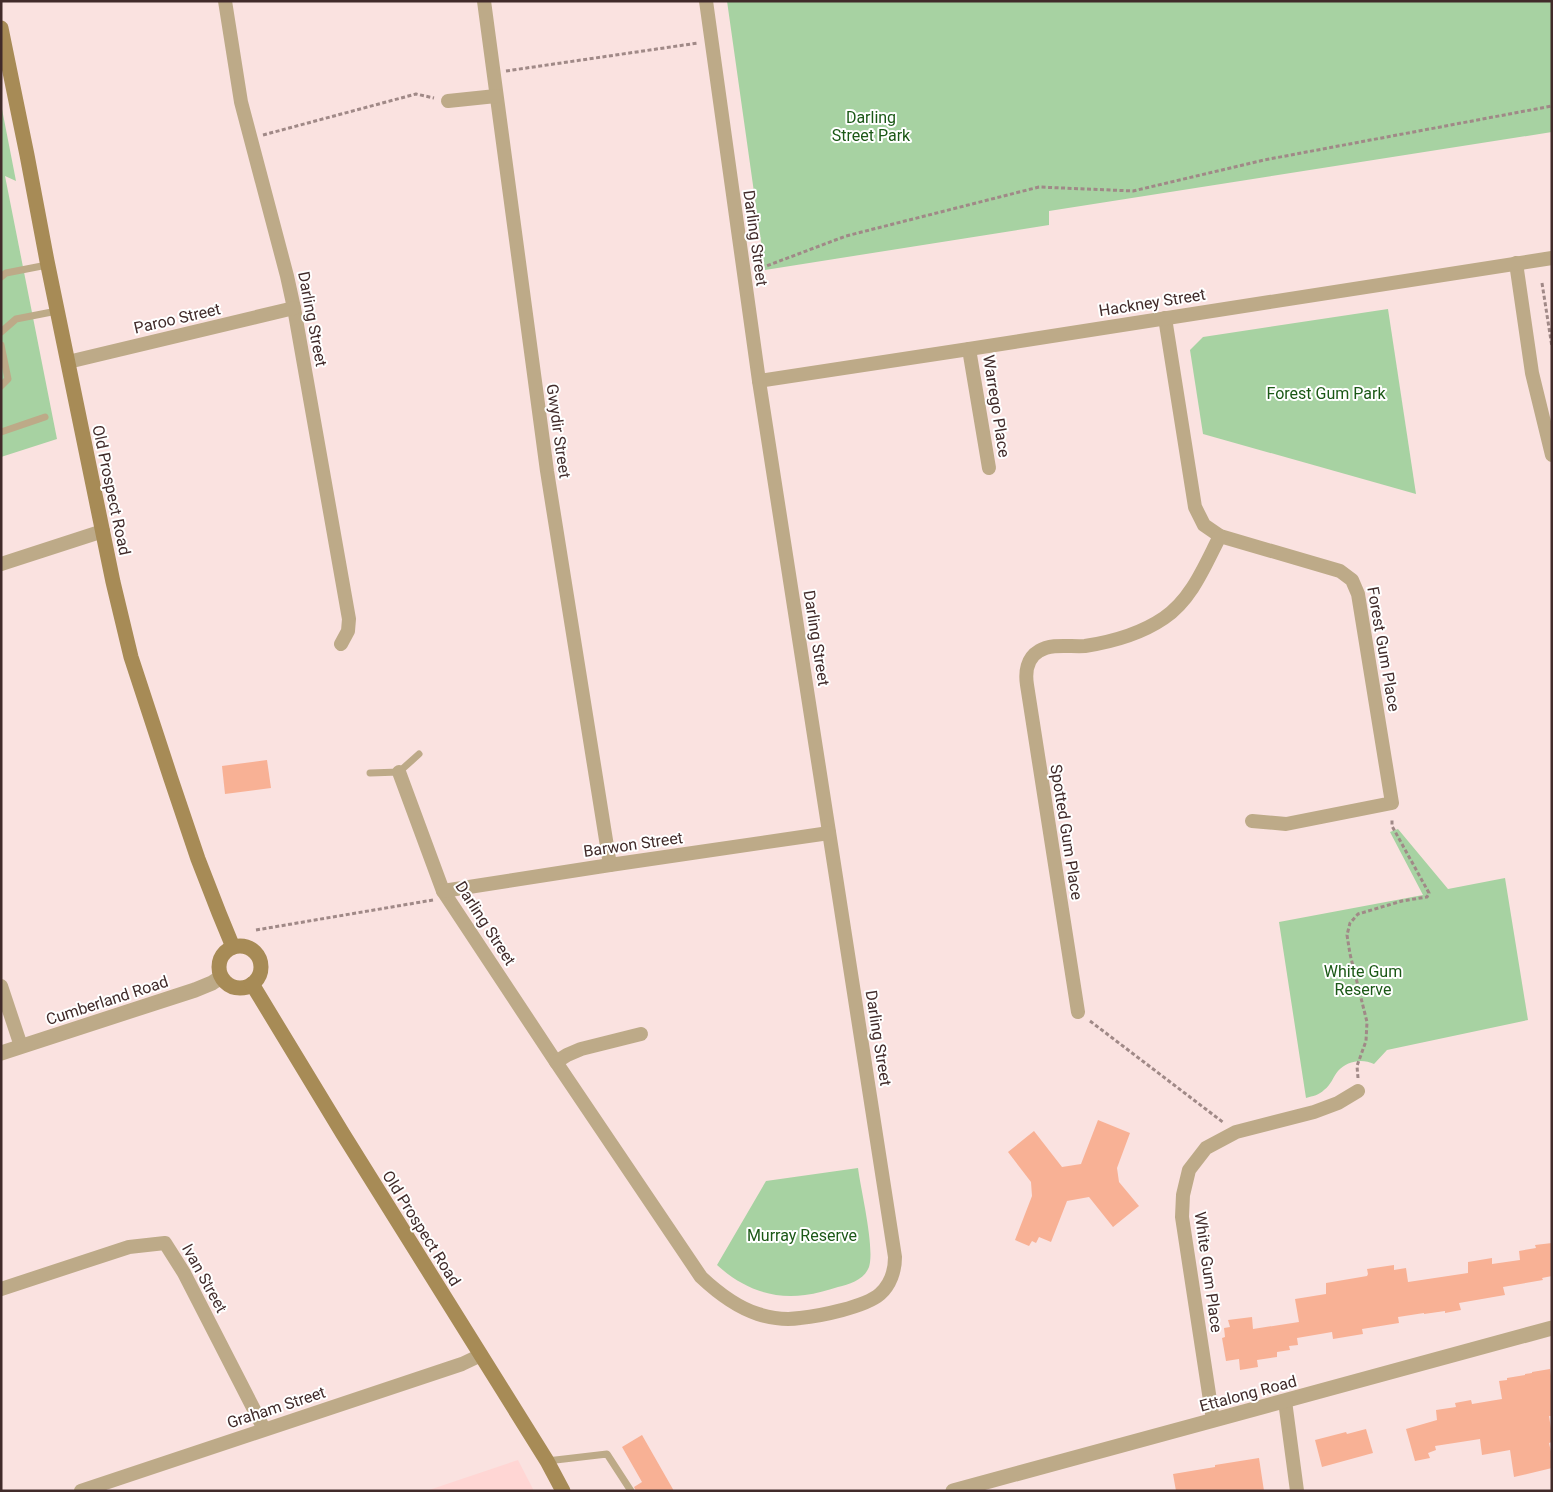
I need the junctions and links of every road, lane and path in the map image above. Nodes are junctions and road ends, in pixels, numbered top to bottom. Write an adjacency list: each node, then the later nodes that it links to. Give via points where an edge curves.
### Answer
1 (225, 1): 10 (street, Darling Street, via 238,84)
2 (484, 1): 6 (street, Gwydir Street)
3 (706, 1): 5 (street, Darling Street)
4 (1, 28): 13 (main road, Old Prospect Road)
5 (710, 41): 6 (path); 25 (street, Darling Street)
6 (493, 73): 7 (street, Gwydir Street)
7 (496, 96): 8 (street); 41 (street, Gwydir Street, via 547,471)
8 (448, 101): 10 (path, via 416,94)
9 (1552, 106): 14 (path, via 1264,160 1133,191 1039,187 846,236)
10 (251, 139): 17 (street, Darling Street)
11 (1552, 258): 12 (street, Hackney Street)
12 (1516, 263): 19 (street, Hackney Street); 29 (street, via 1532,373)
13 (47, 265): 15 (lane, via 6,273); 18 (main road, Old Prospect Road)
14 (761, 268)
15 (1, 277)
16 (1542, 283): 22 (path)
17 (294, 308): 24 (street, Paroo Street); 34 (street, Darling Street, via 348,618 348,631)
18 (57, 312): 20 (lane, via 16,319); 24 (main road, Old Prospect Road)
19 (1166, 318): 23 (street, Hackney Street); 32 (street, Forest Gum Place, via 1195,507 1204,525)
20 (1, 332)
21 (1, 345): 26 (lane, via 8,379)
22 (1552, 346)
23 (969, 349): 25 (street, Hackney Street); 30 (street, Warrego Place)
24 (68, 362): 31 (main road, Old Prospect Road)
25 (759, 380): 40 (street, Darling Street)
26 (1, 386)
27 (45, 417): 28 (lane)
28 (1, 432)
29 (1552, 455)
30 (989, 468)
31 (103, 531): 33 (street); 44 (main road, Old Prospect Road, via 134,666 192,841)
32 (1220, 536): 38 (street, Forest Gum Place, via 1340,571 1352,580 1358,594); 48 (street, Spotted Gum Place, via 1192,588 1165,617 1122,637 1085,646 1049,647 1028,654 1027,685)
33 (1, 564)
34 (341, 644)
35 (419, 754): 37 (lane)
36 (370, 772): 37 (lane)
37 (399, 772): 42 (street, Darling Street)
38 (1392, 803): 39 (street, via 1286,824); 53 (path, via 1392,826 1429,893 1428,897 1358,914 1350,923 1347,935 1350,954 1367,1022 1366,1041 1358,1066)
39 (1252, 821)
40 (829, 833): 41 (street, Barwon Street); 52 (street, Darling Street, via 895,1257 895,1282 869,1301 799,1318 771,1317 735,1304 712,1287 692,1265)
41 (610, 865): 42 (street, Barwon Street)
42 (445, 895): 43 (path); 52 (street, Darling Street)
43 (256, 930)
44 (233, 947): 45 (main road, via 219,963); 46 (main road, via 248,948 258,958 260,972)
45 (221, 977): 46 (main road, via 238,988); 50 (street, Cumberland Road, via 195,990)
46 (252, 984): 57 (main road, Old Prospect Road)
47 (1, 986): 50 (street)
48 (1078, 1012): 54 (path)
49 (641, 1034): 52 (street, via 581,1049)
50 (21, 1046): 51 (street, Cumberland Road)
51 (1, 1053)
52 (556, 1062)
53 (1358, 1091): 54 (street, White Gum Place, via 1314,1112)
54 (1236, 1132): 59 (street, White Gum Place, via 1206,1148 1189,1170 1182,1195 1182,1217)
55 (1, 1289): 60 (street, Ivan Street, via 129,1247 165,1243 184,1273)
56 (1552, 1328): 58 (street, Ettalong Road)
57 (481, 1355): 60 (street, Graham Street); 61 (main road, Old Prospect Road)
58 (1285, 1400): 59 (street, Ettalong Road); 66 (street)
59 (1213, 1420): 65 (street, Ettalong Road)
60 (264, 1429): 62 (street, Graham Street)
61 (547, 1461): 63 (main road, Old Prospect Road); 64 (lane, via 607,1454)
62 (81, 1491)
63 (563, 1491)
64 (632, 1491)
65 (953, 1491)
66 (1298, 1491)

